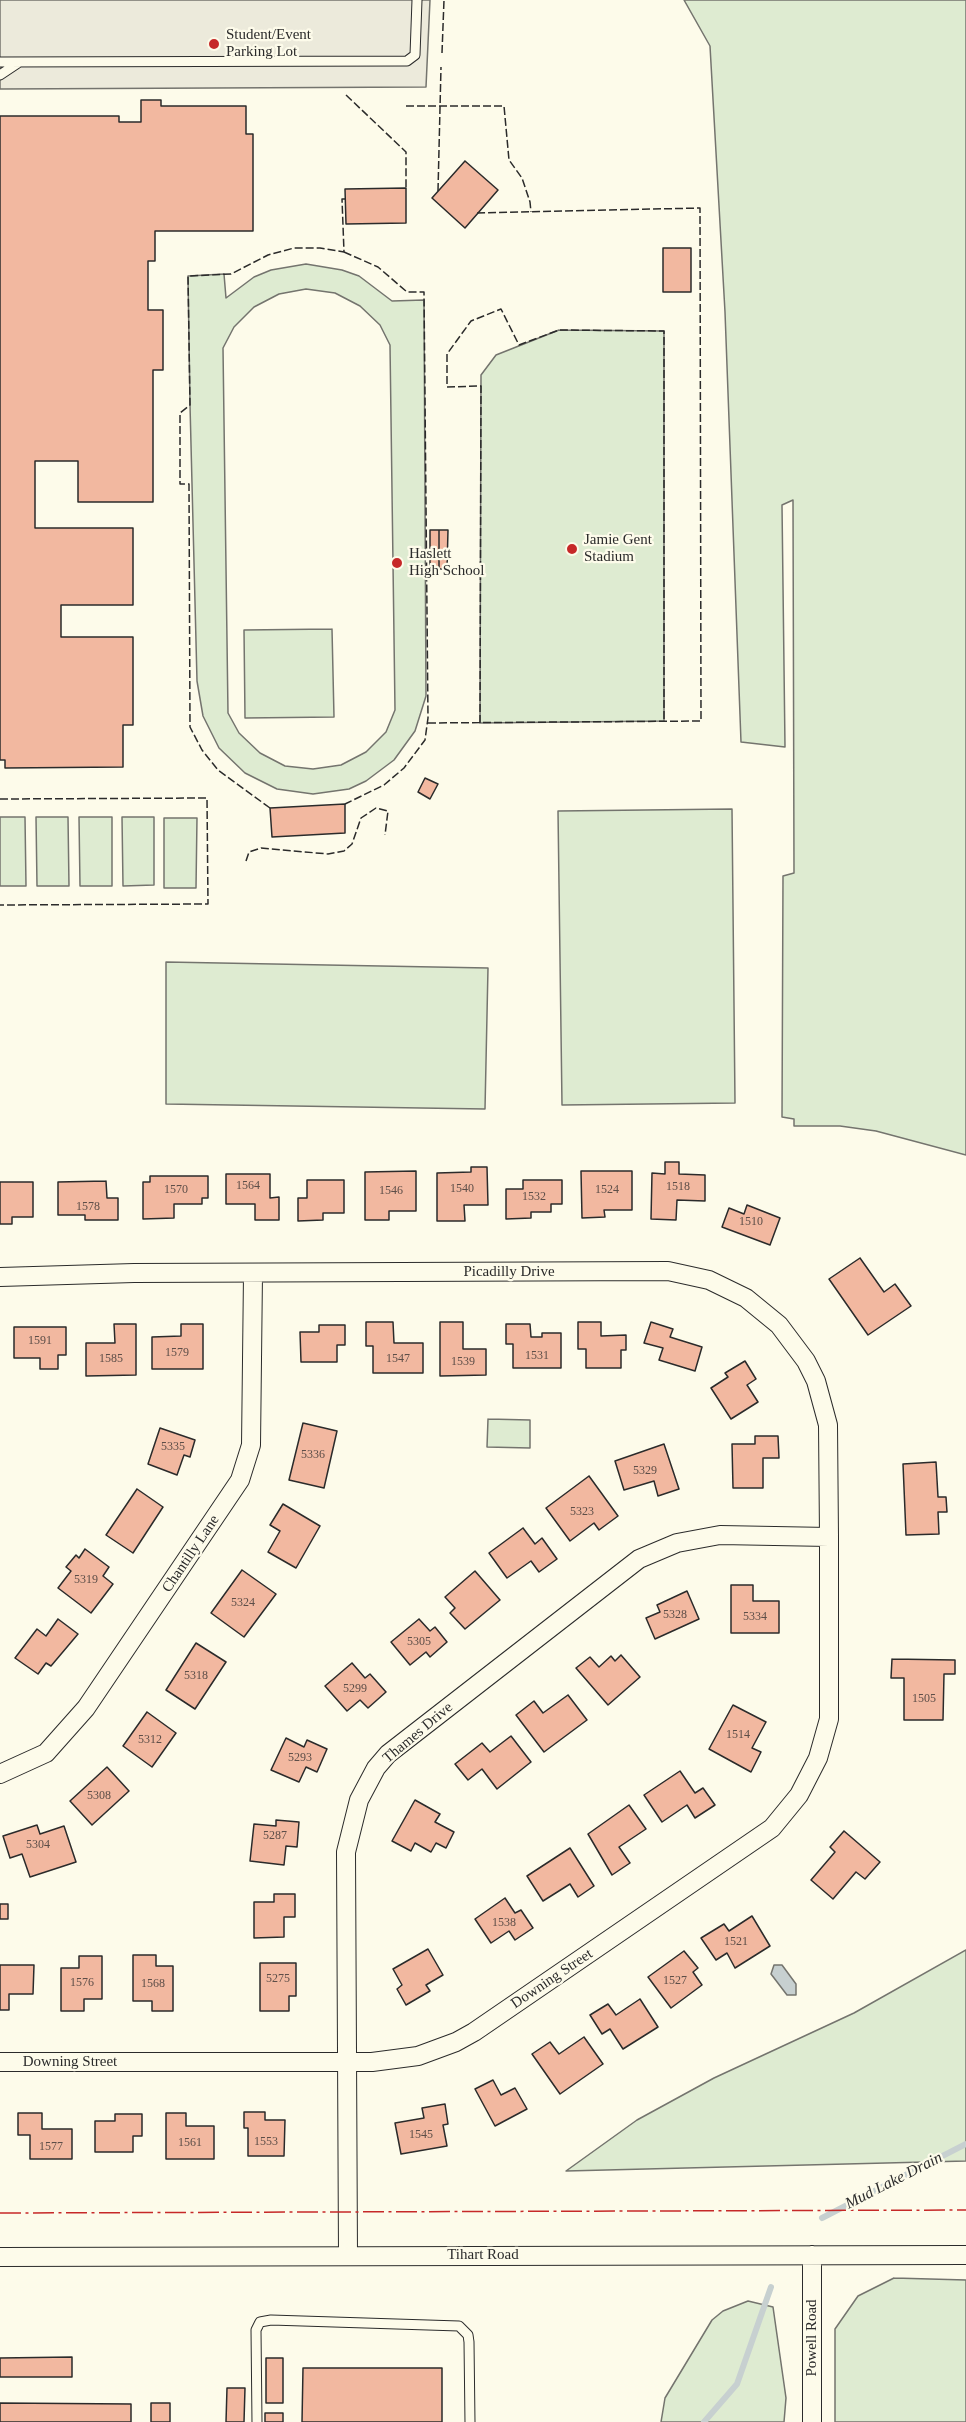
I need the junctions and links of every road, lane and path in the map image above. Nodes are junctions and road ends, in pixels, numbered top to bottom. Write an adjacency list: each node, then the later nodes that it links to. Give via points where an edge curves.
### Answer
1 (417, 0): 3 (lane, via 415,54 407,61)
2 (0, 62): 3 (lane)
3 (20, 62): 4 (lane)
4 (0, 75)
5 (253, 1274): 6 (street, Picadilly Drive); 7 (street, Picadilly Drive, via 668,1271 728,1288 747,1298 779,1325 816,1381 828,1425); 8 (street, Chantilly Lane, via 252,1436 240,1480 86,1708 46,1753)
6 (0, 1277)
7 (829, 1537): 10 (street, Downing Street, via 829,1719 818,1758 787,1812 772,1828 474,2032 418,2056); 10 (street, Thames Drive, via 720,1535 677,1543 639,1559 388,1754 359,1800 346,1852)
8 (0, 1774)
9 (0, 2062): 10 (street, Downing Street)
10 (347, 2063): 11 (street, Thames Drive)
11 (348, 2255): 12 (street, Tihart Road); 14 (street, Tihart Road)
12 (812, 2255): 13 (street, Tihart Road); 17 (street, Powell Road)
13 (966, 2255)
14 (0, 2257)
15 (257, 2422): 16 (lane, via 256,2330 260,2322 271,2320 459,2326 469,2342)
16 (470, 2422)
17 (812, 2422)

